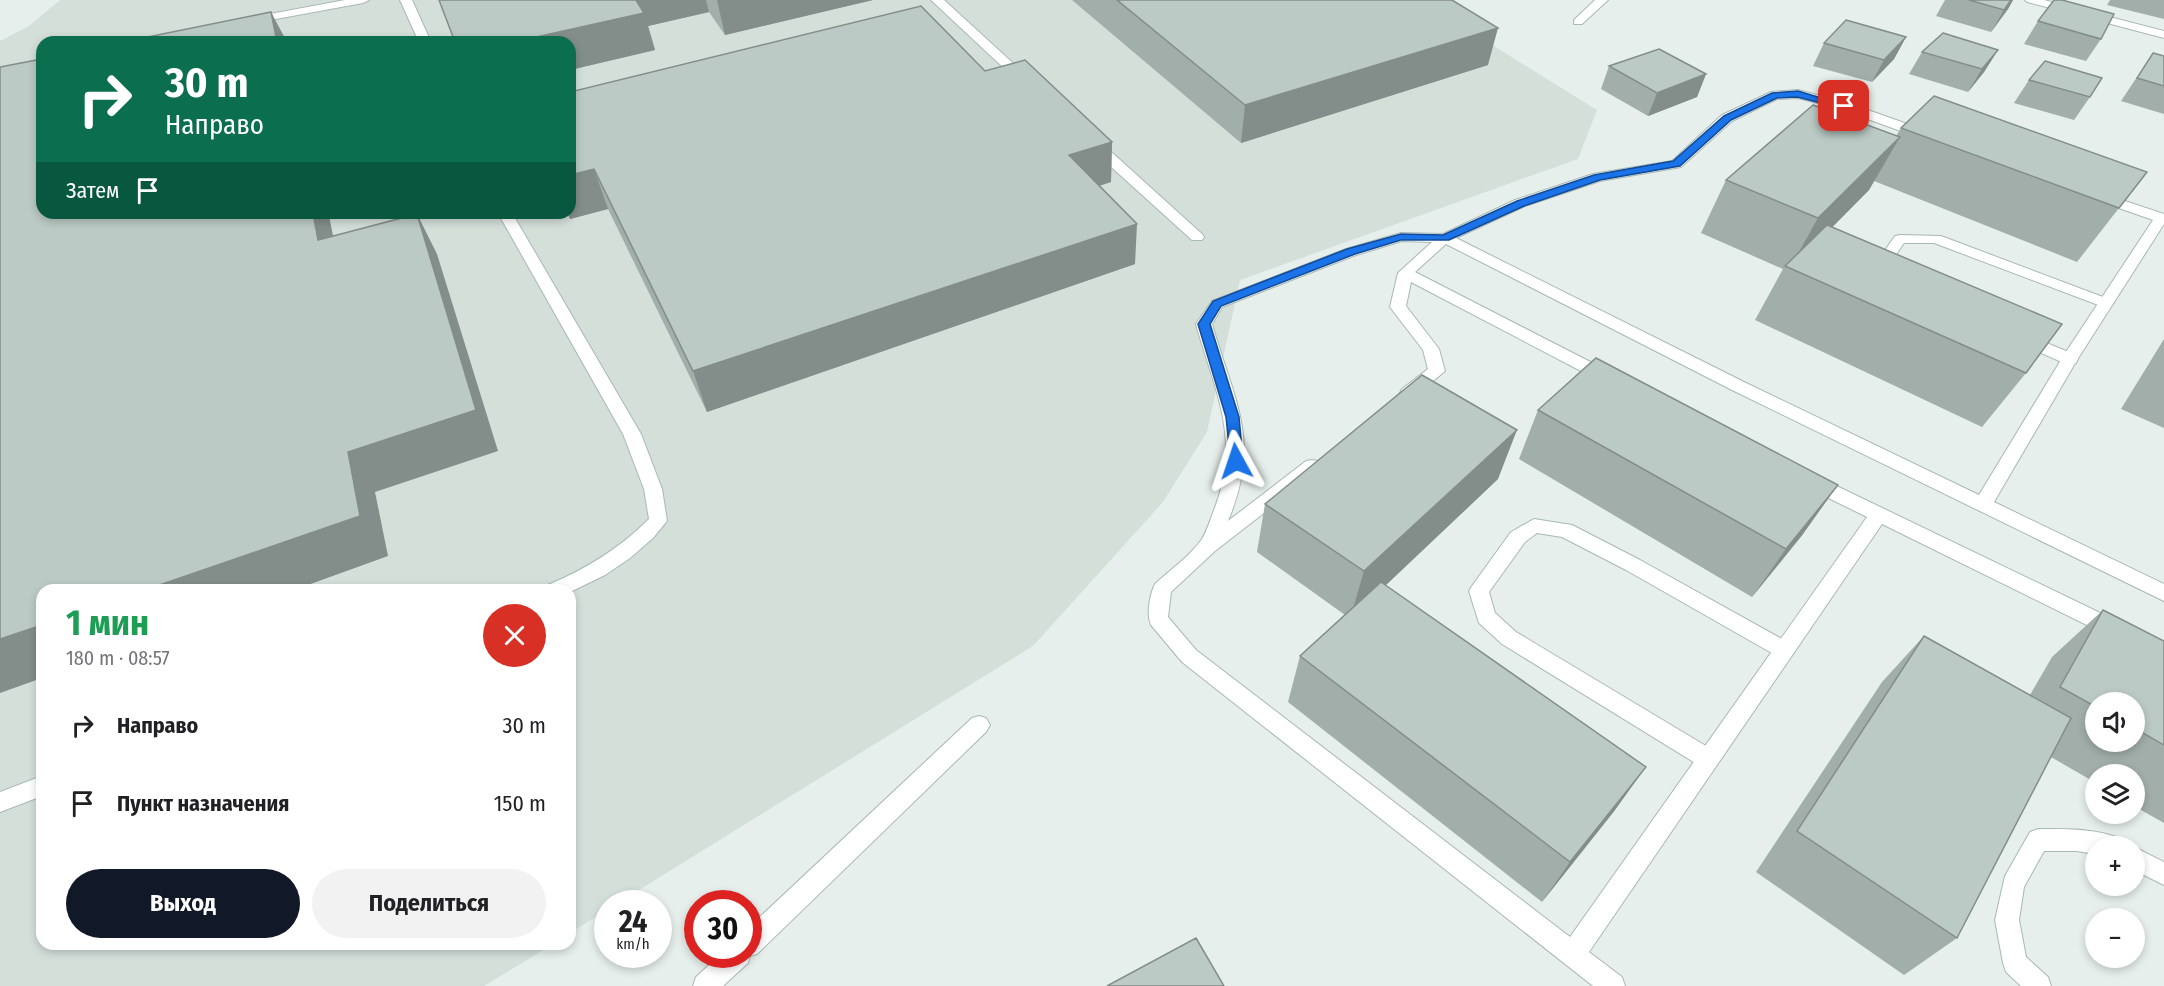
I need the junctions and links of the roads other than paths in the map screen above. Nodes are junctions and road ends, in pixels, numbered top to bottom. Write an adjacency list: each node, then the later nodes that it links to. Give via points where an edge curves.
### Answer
1 (363, 0): 7 (street)
2 (406, 0): 9 (street)
3 (937, 0): 10 (street, via 945,15)
4 (1602, 0): 6 (street)
5 (2031, 0): 8 (street)
6 (1578, 22)
7 (232, 25)
8 (2164, 35)
9 (422, 36)
10 (1030, 85)
11 (1083, 133): 16 (street)
12 (1942, 141): 17 (street, via 1844,106 1798,94 1775,95 1727,118 1677,164 1598,177 1520,203)
13 (2085, 191): 15 (street)
14 (508, 219): 30 (street, via 632,434 653,489 658,521 637,544 590,576)
15 (2163, 219): 20 (street)
16 (1197, 237)
17 (1445, 238): 18 (street); 27 (street); 29 (street, via 1401,237 1217,303 1204,324 1232,417 1236,461 1228,500)
18 (1405, 273): 23 (street); 24 (street, via 1398,306 1431,349 1437,371)
19 (1890, 280): 20 (street, via 1878,268 1900,239 1936,239)
20 (2106, 303): 22 (street)
21 (2005, 331): 22 (street)
22 (2070, 359): 27 (street)
23 (1626, 387)
24 (1391, 406)
25 (1327, 455): 29 (street)
26 (1794, 473): 28 (street)
27 (1983, 506): 31 (street)
28 (1878, 516): 32 (street); 33 (street)
29 (1208, 546): 42 (street, via 1162,589 1158,619 1189,656)
30 (570, 584)
31 (2164, 593)
32 (2132, 638)
33 (1784, 650): 35 (street); 35 (street, via 1565,530 1534,526 1518,537 1479,591 1486,617 1509,638)
34 (979, 725): 41 (street)
35 (1708, 759): 42 (street)
36 (36, 788): 37 (street)
37 (0, 802)
38 (2085, 842): 46 (street, via 2038,840 2013,884 2007,920 2015,963)
39 (2145, 864): 40 (street)
40 (2164, 874)
41 (762, 932)
42 (1572, 956): 45 (street)
43 (724, 968): 44 (street)
44 (705, 986)
45 (1613, 986)
46 (2039, 986)

